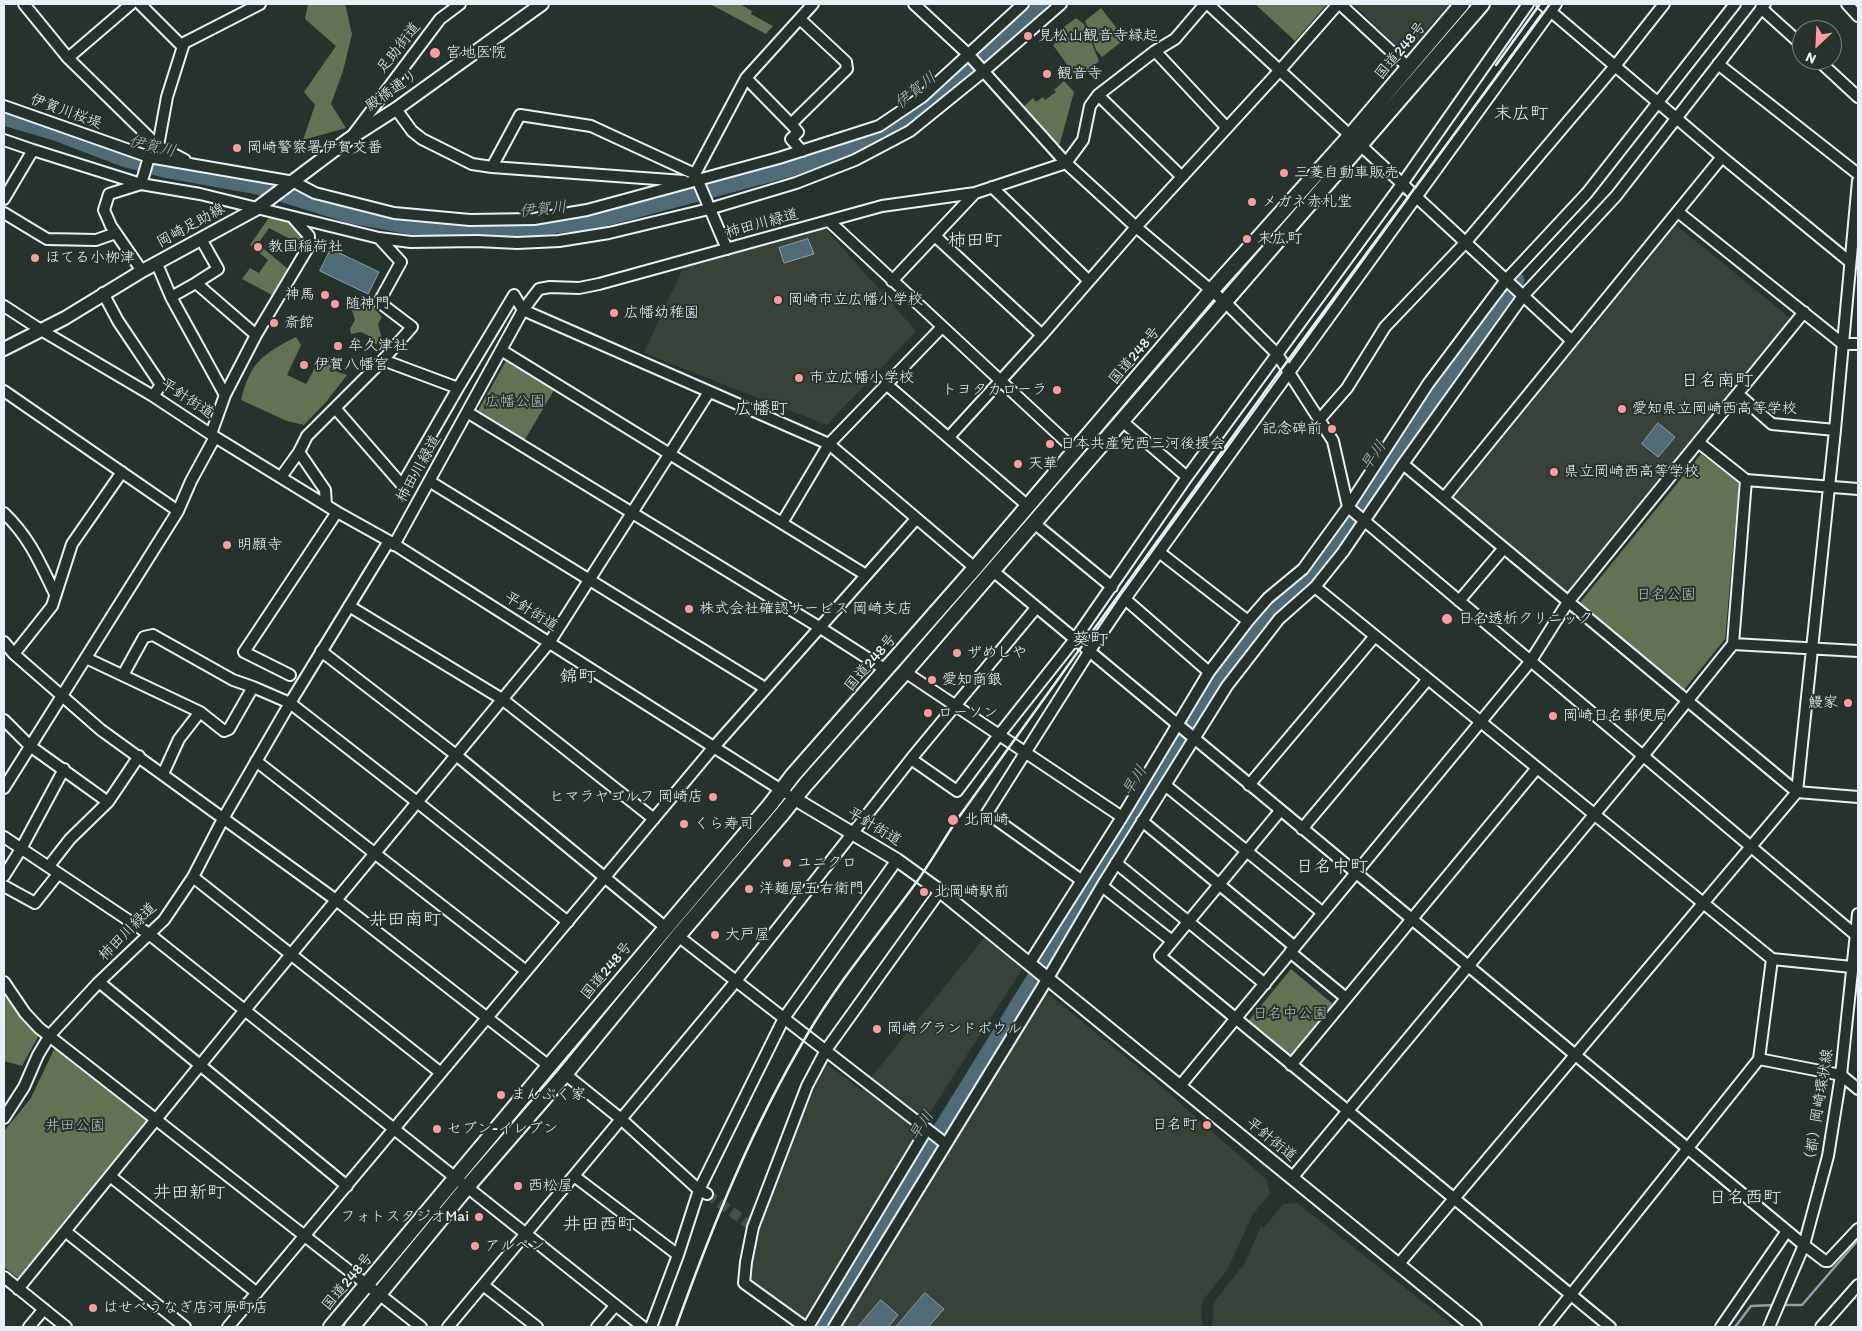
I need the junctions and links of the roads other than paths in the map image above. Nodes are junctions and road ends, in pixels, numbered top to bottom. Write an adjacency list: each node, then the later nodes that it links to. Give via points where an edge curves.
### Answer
1 (24, 4): 28 (street)
2 (131, 4): 28 (street)
3 (140, 4): 25 (street)
4 (260, 4): 25 (street)
5 (460, 4): 46 (street, 足助街道, via 440,19)
6 (813, 4): 23 (street)
7 (914, 4): 27 (street)
8 (1023, 4): 27 (street, 伊賀川桜堤)
9 (1061, 4): 34 (street)
10 (1206, 4): 26 (street, via 1175,38); 32 (street)
11 (1339, 4): 31 (street); 32 (street)
12 (1462, 4): 31 (highway, 国道248号)
13 (1482, 4): 48 (highway, 国道248号)
14 (1528, 4): 62 (street)
15 (1542, 4): 21 (street)
16 (1664, 4): 30 (street)
17 (1736, 4): 38 (street)
18 (1847, 4): 22 (street)
19 (534, 6): 40 (main road, 殿橋通り)
20 (1763, 6): 24 (street); 29 (street)
21 (1554, 7): 30 (street); 65 (street)
22 (1858, 16)
23 (800, 19): 35 (street); 42 (street, via 846,62 847,69)
24 (1792, 35)
25 (182, 46): 47 (street, via 167,97)
26 (1155, 51): 36 (street); 43 (street)
27 (968, 54): 34 (street); 50 (street, 伊賀川桜堤, via 922,96 879,126)
28 (68, 58): 47 (street)
29 (1718, 64): 41 (street); 56 (street)
30 (1615, 66): 38 (street); 78 (street)
31 (1408, 67): 44 (highway, 国道248号)
32 (1280, 70): 43 (street); 44 (street)
33 (1829, 70): 37 (street)
34 (984, 71): 53 (street); 68 (street, via 910,131 855,160 796,183)
35 (746, 78): 42 (street); 58 (street)
36 (1098, 95): 53 (street, via 1090,106 1083,140); 57 (street)
37 (1858, 97)
38 (1659, 103): 41 (street); 83 (street, via 1587,193)
39 (4, 106): 52 (street, 伊賀川桜堤)
40 (396, 109): 46 (main road, 殿橋通り); 55 (street, via 422,139 472,164)
41 (1676, 117): 51 (street); 89 (street, via 1616,196)
42 (791, 124): 50 (street, via 798,132 791,139)
43 (1228, 128): 57 (street)
44 (1350, 136): 48 (street); 87 (highway, 国道248号)
45 (4, 140): 49 (street)
46 (350, 140): 61 (main road, 殿橋通り)
47 (158, 146): 54 (street)
48 (1361, 146): 62 (street); 91 (highway, 国道248号)
49 (33, 150): 60 (street); 66 (street)
50 (802, 151): 58 (street, 伊賀川桜堤)
51 (1722, 157): 69 (street); 80 (street)
52 (149, 158): 54 (street, 伊賀川桜堤); 60 (street)
53 (1066, 163): 63 (street, 柿田川緑道); 73 (street)
54 (196, 166): 61 (street, 伊賀川桜堤)
55 (492, 167): 58 (street); 58 (street, via 520,115 591,126)
56 (1858, 174)
57 (1182, 177): 73 (street)
58 (695, 179): 61 (street, 伊賀川桜堤, via 587,210 543,218 470,220 394,213); 68 (street)
59 (1858, 181): 80 (street)
60 (141, 184): 67 (street); 74 (street, via 109,194 104,210)
61 (290, 184): 67 (main road, 岡崎足助線)
62 (1402, 184): 65 (street); 104 (street)
63 (992, 187): 64 (street, 柿田川緑道); 85 (street)
64 (975, 193): 72 (street, 柿田川緑道, via 882,206); 75 (street)
65 (1417, 198): 78 (street); 106 (street)
66 (4, 199)
67 (260, 206): 71 (street); 77 (main road, 岡崎足助線)
68 (709, 209): 76 (street, via 609,233 559,241 411,242); 79 (street)
69 (1678, 212): 94 (street); 99 (street)
70 (4, 213): 74 (street, via 47,239 96,240)
71 (294, 218): 76 (street); 98 (street, via 309,236 309,246)
72 (829, 221): 79 (street, 柿田川緑道); 84 (street)
73 (1136, 227): 85 (street); 87 (street)
74 (116, 233): 82 (street)
75 (935, 236): 84 (street); 97 (street)
76 (379, 238): 105 (street, via 401,262 379,302 412,327)
77 (201, 239): 81 (main road, 岡崎足助線); 86 (street, via 218,269)
78 (1465, 243): 83 (street); 118 (street, via 1384,327 1347,388)
79 (727, 250): 93 (street, 柿田川緑道, via 599,284 539,289)
80 (1850, 262): 100 (street)
81 (157, 264): 82 (main road, 岡崎足助線); 90 (street)
82 (142, 271): 88 (main road, 岡崎足助線)
83 (1506, 280): 89 (street); 138 (street, via 1428,384)
84 (892, 281): 95 (street)
85 (1089, 281): 97 (street)
86 (196, 283): 90 (street); 98 (street)
87 (1211, 291): 91 (street); 124 (highway, 国道248号)
88 (103, 293): 96 (main road, 岡崎足助線); 114 (street, via 161,385)
89 (1523, 296): 99 (street); 127 (street)
90 (171, 297): 113 (street)
91 (1225, 302): 104 (street); 117 (highway, 国道248号)
92 (4, 306): 96 (street, 平針街道)
93 (523, 310): 103 (street, 柿田川緑道); 109 (street, via 514,295); 111 (street)
94 (1804, 312): 100 (street); 112 (street)
95 (942, 327): 107 (street); 108 (street)
96 (41, 330): 102 (main road, 岡崎足助線); 114 (street, 平針街道)
97 (1042, 335): 107 (street)
98 (256, 336): 113 (street)
99 (1572, 341): 135 (street)
100 (1843, 344): 101 (street); 119 (street)
101 (1858, 344)
102 (4, 349)
103 (501, 350): 116 (street, 柿田川緑道); 126 (street)
104 (1277, 354): 106 (street); 130 (street)
105 (383, 360): 109 (street); 115 (street)
106 (1288, 372): 118 (street); 149 (street)
107 (1000, 382): 121 (street); 124 (street)
108 (886, 384): 121 (street); 123 (street)
109 (458, 388): 115 (street, via 402,485)
110 (4, 391): 128 (street)
111 (709, 392): 123 (street); 126 (street)
112 (1738, 394): 119 (street, via 1772,424); 122 (street)
113 (225, 395): 120 (street)
114 (153, 396): 120 (street, 平針街道)
115 (335, 408): 125 (street, via 306,436)
116 (467, 412): 132 (street, 柿田川緑道); 142 (street)
117 (1122, 420): 130 (street); 146 (highway, 国道248号)
118 (1319, 420): 138 (street, via 1333,441)
119 (1834, 430): 133 (street)
120 (213, 436): 129 (street, 平針街道); 139 (street)
121 (949, 437): 137 (street)
122 (1698, 442): 131 (street); 159 (street)
123 (829, 444): 143 (street); 145 (street)
124 (1076, 451): 137 (highway, 国道248号)
125 (299, 452): 129 (street); 136 (street, via 326,490)
126 (669, 454): 142 (street); 145 (street)
127 (1403, 464): 135 (street); 144 (street)
128 (122, 472): 139 (street); 156 (street, via 72,544)
129 (281, 477): 136 (street, 平針街道)
130 (1187, 477): 154 (street)
131 (1746, 480): 133 (street); 168 (street)
132 (429, 481): 147 (street, 柿田川緑道); 153 (street)
133 (1828, 487): 134 (street); 169 (street)
134 (1858, 489)
135 (1444, 498): 148 (street)
136 (326, 505): 140 (street, 平針街道)
137 (1028, 506): 150 (highway, 国道248号)
138 (1348, 507): 144 (street); 162 (street, via 1303,569 1268,598)
139 (178, 511): 174 (street)
140 (337, 512): 147 (street, 平針街道); 180 (street, via 244,652)
141 (4, 513): 156 (street, via 30,543)
142 (632, 513): 153 (street); 163 (street)
143 (916, 519): 150 (street); 152 (street)
144 (1364, 521): 155 (street); 158 (street)
145 (782, 523): 152 (street)
146 (1034, 523): 151 (highway, 国道248号); 154 (street)
147 (392, 543): 160 (street, 柿田川緑道); 167 (street, 平針街道)
148 (1504, 548): 158 (street); 159 (street)
149 (1159, 552): 157 (street); 162 (street)
150 (974, 568): 176 (highway, 国道248号)
151 (993, 571): 161 (street); 177 (highway, 国道248号)
152 (866, 575): 163 (street)
153 (589, 580): 167 (street); 183 (street)
154 (1112, 587): 165 (street)
155 (1315, 587): 164 (street); 194 (street, via 1273,626 1226,686)
156 (56, 594): 173 (street, via 52,606)
157 (1125, 599): 172 (street); 178 (street)
158 (1459, 601): 175 (street)
159 (1568, 602): 175 (street); 186 (street)
160 (349, 606): 170 (street, 柿田川緑道); 185 (street)
161 (1036, 608): 165 (street); 188 (street)
162 (1248, 621): 178 (street)
163 (819, 627): 176 (street); 183 (street)
164 (1375, 636): 181 (street); 207 (street)
165 (1075, 640): 172 (street); 193 (street)
166 (4, 642): 173 (street)
167 (549, 643): 185 (street); 196 (street, 平針街道)
168 (1733, 644): 169 (street); 186 (street)
169 (1811, 648): 171 (street); 210 (street)
170 (321, 651): 187 (street, 柿田川緑道); 198 (street)
171 (1858, 651)
172 (1089, 652): 192 (street); 197 (street)
173 (14, 654): 184 (street)
174 (86, 658): 179 (street); 184 (street)
175 (1530, 662): 191 (street); 200 (street)
176 (886, 670): 209 (highway, 国道248号)
177 (905, 672): 188 (street); 212 (highway, 国道248号)
178 (1209, 672): 192 (street)
179 (123, 675): 182 (street, via 144,637 153,635 233,680); 189 (street)
180 (290, 675)
181 (1428, 679): 191 (street); 221 (street)
182 (253, 686): 187 (street); 189 (street, via 229,729 224,731)
183 (765, 688): 196 (street)
184 (62, 696): 195 (street); 199 (street)
185 (502, 700): 198 (street); 219 (street)
186 (1687, 701): 200 (street); 210 (street)
187 (290, 703): 202 (street, 柿田川緑道); 214 (street)
188 (955, 706): 193 (street); 201 (street)
189 (200, 712): 205 (street, via 179,739)
190 (4, 720): 195 (street)
191 (1481, 722): 203 (street); 231 (street)
192 (1177, 725): 194 (street); 218 (street)
193 (999, 735): 197 (street); 201 (street, via 957,792)
194 (1194, 739): 206 (street); 207 (street)
195 (30, 746): 204 (street); 208 (street)
196 (713, 748): 209 (street, 平針街道); 219 (street)
197 (1026, 752): 218 (street); 236 (street, via 987,813)
198 (456, 755): 214 (street); 235 (street)
199 (138, 756): 205 (street); 213 (street)
200 (1643, 756): 216 (street); 224 (street)
201 (911, 759): 222 (street)
202 (256, 761): 217 (street, 柿田川緑道); 227 (street)
203 (1538, 768): 216 (street); 245 (street)
204 (64, 769): 213 (street); 225 (street)
205 (163, 774): 217 (street)
206 (1165, 784): 220 (street); 226 (street)
207 (1249, 785): 215 (street)
208 (4, 788)
209 (782, 790): 212 (street, 平針街道); 248 (highway, 国道248号)
210 (1796, 792): 211 (street); 224 (street)
211 (1858, 797)
212 (795, 799): 222 (main road, 平針街道); 250 (highway, 国道248号)
213 (108, 802): 230 (street, via 70,839)
214 (417, 802): 227 (street); 246 (street)
215 (1280, 811): 221 (street); 226 (street)
216 (1594, 814): 242 (street); 257 (street)
217 (224, 817): 234 (street, 柿田川緑道); 241 (street)
218 (1122, 817): 236 (street)
219 (654, 819): 235 (street)
220 (1142, 821): 229 (street); 237 (street)
221 (1302, 829): 231 (street)
222 (853, 834): 228 (main road, 平針街道); 261 (street)
223 (4, 837): 225 (street)
224 (1751, 846): 242 (street); 251 (street)
225 (21, 849): 230 (street); 233 (street)
226 (1247, 851): 237 (street); 243 (street)
227 (375, 854): 241 (street); 259 (street)
228 (897, 860): 240 (main road, 平針街道); 268 (street)
229 (1116, 863): 239 (street); 247 (street)
230 (49, 866): 232 (street)
231 (1356, 873): 243 (street); 245 (street)
232 (58, 874): 238 (street, via 35,903); 249 (street)
233 (4, 876)
234 (192, 877): 249 (street, 柿田川緑道, via 164,920); 254 (street)
235 (605, 878): 246 (street); 248 (street)
236 (1081, 880): 256 (street)
237 (1219, 884): 247 (street); 253 (street)
238 (4, 886)
239 (1102, 886): 252 (street); 260 (street)
240 (940, 891): 256 (main road, 平針街道); 271 (street)
241 (336, 900): 254 (street); 267 (street)
242 (1703, 903): 255 (street); 272 (street)
243 (1323, 913): 253 (street)
244 (1858, 914): 251 (street, （都）岡崎環状線)
245 (1411, 919): 257 (street); 265 (street)
246 (568, 922): 259 (street)
247 (1188, 922): 252 (street); 264 (street)
248 (665, 927): 276 (highway, 国道248号)
249 (149, 934): 263 (street, 柿田川緑道); 266 (street)
250 (678, 936): 261 (street); 278 (highway, 国道248号)
251 (1857, 936): 258 (street, （都）岡崎環状線)
252 (1172, 941): 269 (street, via 1160,956)
253 (1293, 949): 264 (street); 265 (street)
254 (290, 956): 266 (street); 277 (street)
255 (1772, 959): 258 (street); 273 (street)
256 (1029, 964): 260 (main road, 平針街道)
257 (1468, 966): 272 (street); 282 (street)
258 (1852, 967): 279 (street, （都）岡崎環状線)
259 (526, 971): 267 (street)
260 (1048, 978): 280 (main road, 平針街道); 288 (street)
261 (736, 981): 268 (street); 285 (street)
262 (4, 982): 270 (street, via 25,1013)
263 (99, 982): 270 (street, 柿田川緑道); 275 (street)
264 (1264, 984): 269 (street)
265 (1346, 998): 274 (street)
266 (245, 1010): 275 (street); 286 (street)
267 (487, 1018): 276 (street); 277 (street)
268 (784, 1018): 271 (street); 296 (street)
269 (1235, 1019): 274 (street); 280 (street)
270 (50, 1035): 283 (street, 柿田川緑道); 284 (street)
271 (826, 1050): 287 (street); 329 (street, via 807,1086 754,1227 744,1283)
272 (1575, 1055): 289 (street); 297 (street)
273 (1759, 1059): 279 (street); 289 (street)
274 (1291, 1065): 282 (street)
275 (200, 1066): 284 (street); 294 (street)
276 (548, 1066): 292 (highway, 国道248号)
277 (441, 1073): 286 (street)
278 (565, 1074): 285 (street); 295 (highway, 国道248号)
279 (1841, 1075): 281 (street); 303 (street, （都）岡崎環状線, via 1828,1156)
280 (1180, 1086): 293 (main road, 平針街道)
281 (1858, 1089)
282 (1347, 1111): 293 (street); 297 (street)
283 (4, 1118)
284 (156, 1119): 290 (street); 302 (street)
285 (621, 1119): 291 (street); 296 (street)
286 (394, 1129): 292 (street); 294 (street)
287 (927, 1129): 288 (street); 329 (street)
288 (946, 1144): 330 (street)
289 (1687, 1148): 300 (street); 313 (street)
290 (110, 1176): 299 (street); 311 (street)
291 (574, 1176): 301 (street); 304 (street)
292 (456, 1178): 295 (street); 307 (highway, 国道248号)
293 (1292, 1178): 305 (main road, 平針街道)
294 (347, 1186): 302 (street)
295 (467, 1188): 301 (street); 312 (highway, 国道248号)
296 (703, 1192): 304 (street)
297 (1454, 1199): 305 (street); 313 (street)
298 (1858, 1229): 303 (street, via 1828,1261)
299 (65, 1231): 310 (street); 319 (street)
300 (1787, 1231): 303 (street); 333 (street)
301 (526, 1234): 308 (street); 314 (street)
302 (304, 1236): 307 (street); 311 (street)
303 (1804, 1245): 334 (street, （都）岡崎環状線)
304 (678, 1255): 328 (street)
305 (1398, 1265): 331 (main road, 平針街道)
306 (4, 1277): 310 (street)
307 (367, 1285): 312 (street); 321 (highway, 国道248号)
308 (483, 1285): 324 (street); 325 (street)
309 (1858, 1285): 335 (street)
310 (18, 1289): 315 (street)
311 (257, 1293): 320 (street)
312 (380, 1295): 322 (highway, 国道248号); 323 (street)
313 (1571, 1295): 316 (street); 332 (street)
314 (615, 1306): 326 (street); 327 (street)
315 (44, 1309): 317 (street); 318 (street)
316 (1551, 1325)
317 (29, 1327)
318 (66, 1327)
319 (185, 1327)
320 (228, 1327)
321 (331, 1327)
322 (352, 1327)
323 (421, 1327)
324 (448, 1327)
325 (537, 1327)
326 (598, 1327)
327 (643, 1327)
328 (651, 1327)
329 (807, 1327)
330 (834, 1327)
331 (1475, 1327)
332 (1610, 1327)
333 (1721, 1327)
334 (1768, 1327)
335 (1821, 1327)

